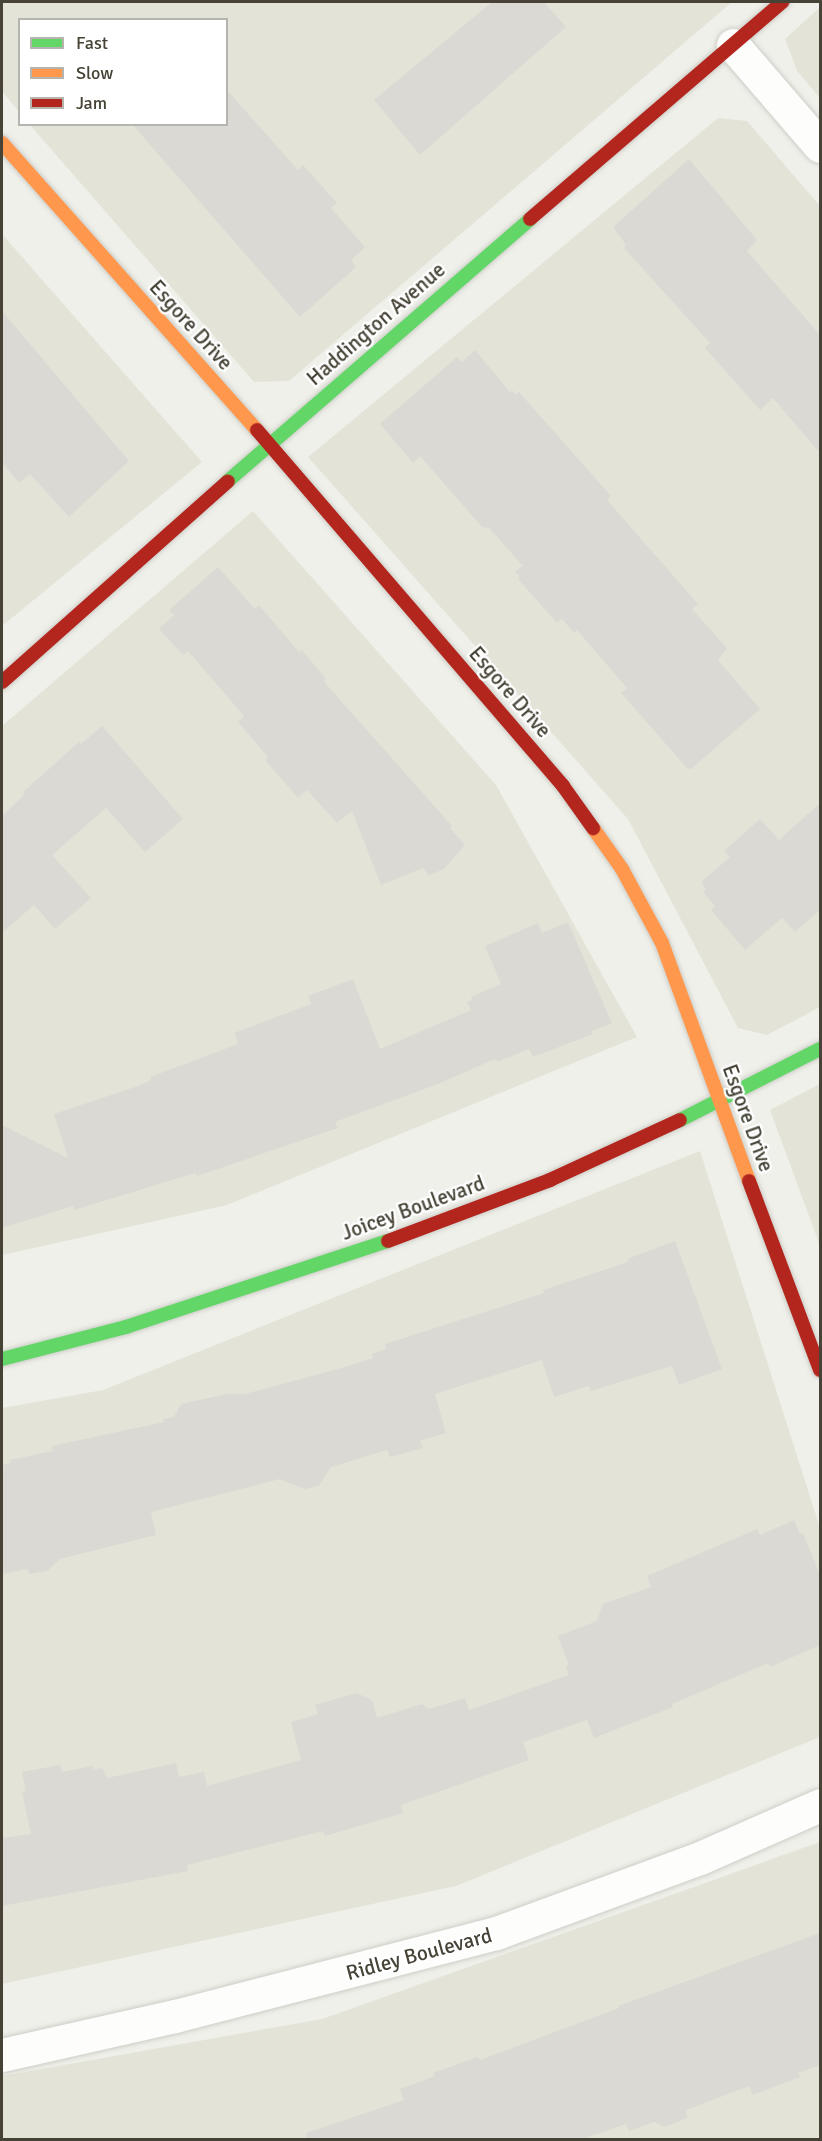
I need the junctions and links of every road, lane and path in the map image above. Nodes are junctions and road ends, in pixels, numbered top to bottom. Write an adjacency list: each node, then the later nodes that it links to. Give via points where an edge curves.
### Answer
1 (782, 2): 2 (street, Haddington Avenue)
2 (733, 45): 4 (street); 5 (street, Haddington Avenue)
3 (2, 143): 5 (street, Esgore Drive)
4 (820, 146)
5 (269, 444): 6 (street, Haddington Avenue); 8 (street, Esgore Drive, via 563,786 622,868 662,943)
6 (2, 682)
7 (820, 1049): 8 (street, Joicey Boulevard)
8 (718, 1102): 9 (street, Joicey Boulevard, via 550,1180 375,1246 126,1327); 10 (street, Esgore Drive)
9 (2, 1359)
10 (820, 1370)
11 (820, 1805): 12 (street, Ridley Boulevard, via 700,1858 496,1933 198,2011)
12 (2, 2055)

